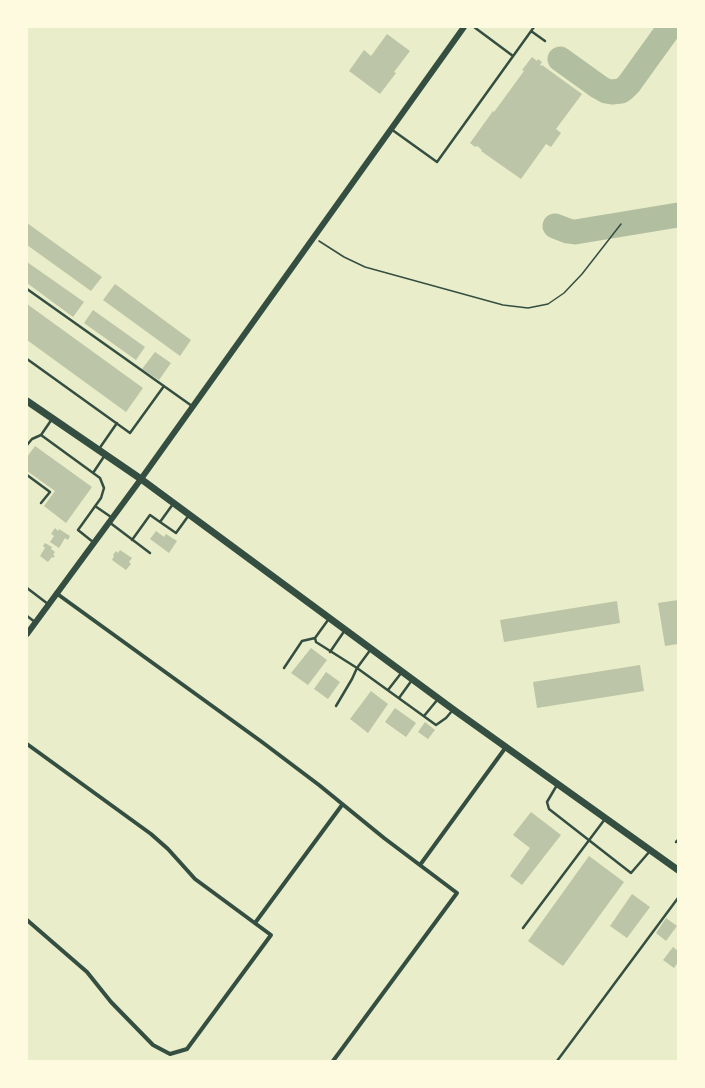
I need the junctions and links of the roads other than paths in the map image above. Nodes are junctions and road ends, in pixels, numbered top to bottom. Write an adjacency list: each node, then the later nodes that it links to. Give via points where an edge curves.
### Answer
1 (464, 27): 7 (street)
2 (474, 27): 6 (lane)
3 (534, 27): 4 (lane)
4 (531, 31): 5 (lane); 6 (lane)
5 (545, 41)
6 (513, 56): 7 (lane, via 437,162)
7 (390, 129): 12 (street)
8 (27, 289): 10 (lane)
9 (27, 359): 14 (lane)
10 (164, 386): 12 (lane); 14 (lane, via 130,433)
11 (27, 401): 13 (main road)
12 (192, 406): 21 (street)
13 (52, 418): 15 (lane); 17 (main road)
14 (117, 424): 17 (lane)
15 (41, 435): 16 (lane, via 32,439); 19 (lane)
16 (27, 446)
17 (98, 450): 18 (main road)
18 (106, 455): 19 (lane); 21 (main road)
19 (93, 473): 24 (lane, via 100,478 104,488)
20 (27, 475): 22 (lane, via 50,492)
21 (141, 479): 23 (main road); 26 (street)
22 (41, 503)
23 (174, 503): 25 (main road); 27 (lane)
24 (95, 506): 26 (lane); 29 (lane, via 78,530)
25 (190, 515): 27 (lane, via 176,533); 35 (main road)
26 (110, 520): 28 (lane); 29 (street)
27 (160, 522): 28 (lane, via 150,515)
28 (132, 540): 30 (lane)
29 (94, 542): 32 (street)
30 (150, 553)
31 (27, 588): 33 (lane)
32 (56, 593): 33 (street); 55 (street, via 262,742)
33 (48, 604): 36 (street)
34 (27, 616): 36 (lane)
35 (330, 618): 37 (main road); 39 (lane)
36 (35, 622): 38 (street)
37 (345, 629): 40 (main road); 41 (lane)
38 (27, 634)
39 (314, 638): 41 (lane); 42 (lane, via 302,640)
40 (371, 648): 43 (lane); 44 (main road)
41 (330, 652): 43 (lane)
42 (284, 668)
43 (357, 668): 46 (lane); 49 (lane)
44 (402, 671): 45 (main road); 46 (lane)
45 (413, 679): 47 (lane); 48 (main road)
46 (388, 690): 47 (lane)
47 (399, 698): 51 (lane)
48 (438, 698): 50 (main road); 51 (lane)
49 (336, 706)
50 (454, 710): 51 (lane, via 436,725); 53 (main road)
51 (424, 716)
52 (27, 744): 63 (street, via 151,834 195,880)
53 (506, 747): 54 (main road); 59 (street)
54 (557, 784): 56 (main road); 57 (lane, via 547,802 549,809)
55 (342, 805): 59 (street); 63 (street)
56 (605, 818): 57 (lane); 58 (main road)
57 (588, 841): 58 (lane, via 631,873); 64 (lane)
58 (650, 850): 60 (main road)
59 (420, 865): 65 (street, via 457,893)
60 (678, 870)
61 (678, 898): 66 (lane)
62 (27, 920): 63 (street, via 87,972 111,1002 153,1044 170,1054 187,1049 272,935)
63 (255, 923)
64 (523, 928)
65 (333, 1061)
66 (557, 1061)

